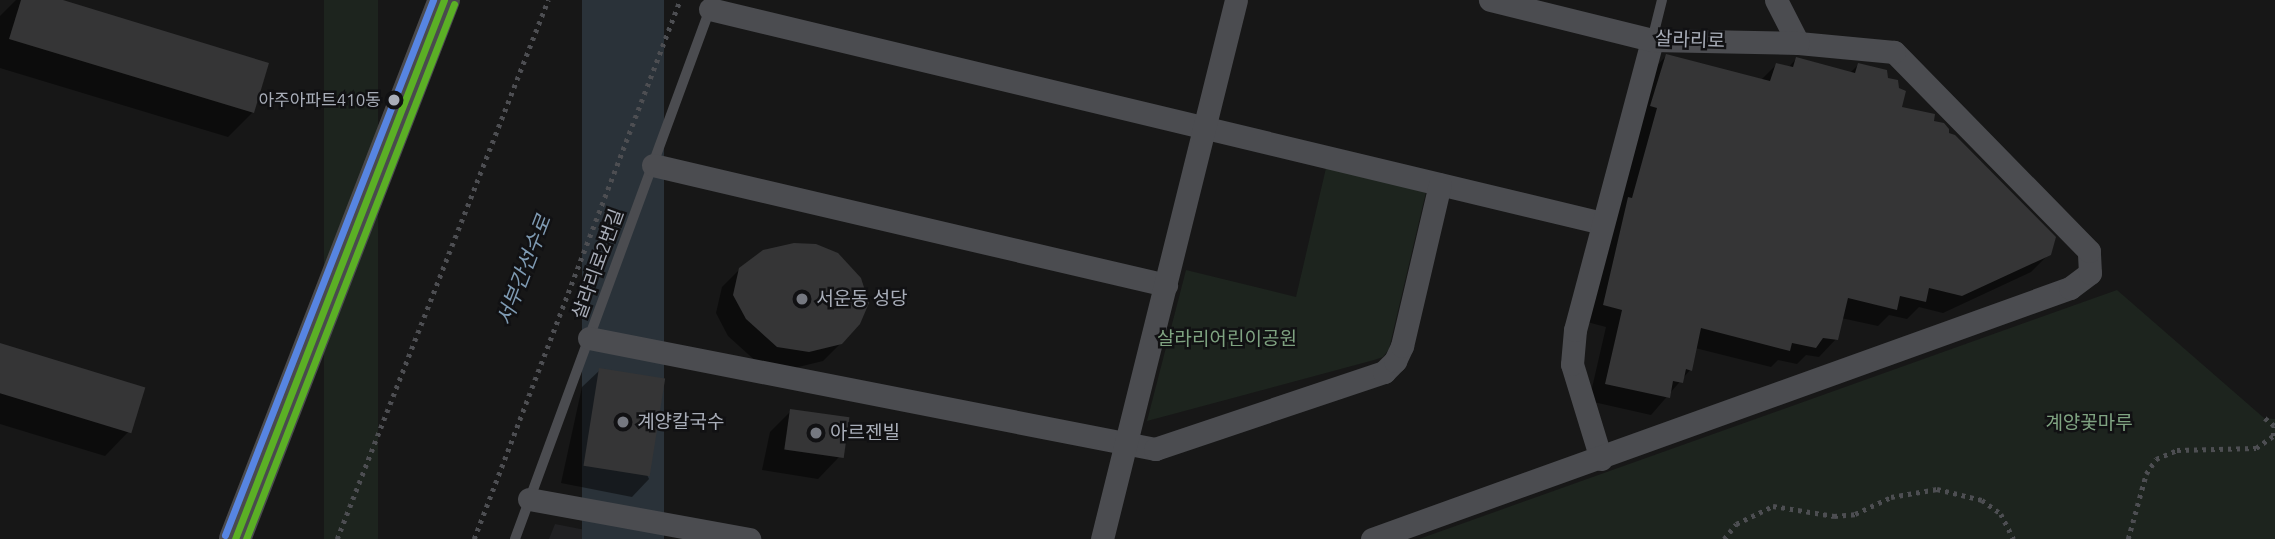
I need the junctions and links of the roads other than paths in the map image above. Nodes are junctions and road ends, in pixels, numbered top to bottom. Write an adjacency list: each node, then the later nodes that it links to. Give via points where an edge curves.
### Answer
1 (444, 0): 18 (main road)
2 (1236, 0): 9 (street)
3 (1490, 0): 7 (street, 살라리로)
4 (1662, 0): 7 (lane)
5 (1776, 0): 8 (street)
6 (711, 5): 9 (street); 10 (lane, 살라리로2번길)
7 (1652, 40): 8 (street, 살라리로); 12 (street)
8 (1798, 43): 16 (street, 살라리로, via 1894,51 2089,251 2090,274 2057,293)
9 (1204, 128): 11 (street); 13 (street)
10 (653, 164): 13 (street); 14 (lane, 살라리로2번길)
11 (1440, 184): 12 (street); 15 (street, via 1402,346 1384,372 1155,449)
12 (1602, 223): 16 (street, via 1575,330 1572,364)
13 (1166, 285): 15 (street)
14 (589, 338): 15 (street); 17 (lane, 살라리로2번길)
15 (1126, 444): 21 (street)
16 (1601, 459): 22 (street)
17 (529, 499): 19 (lane, 살라리로2번길); 20 (street)
18 (236, 539)
19 (515, 539)
20 (749, 539)
21 (1102, 539)
22 (1373, 539)

